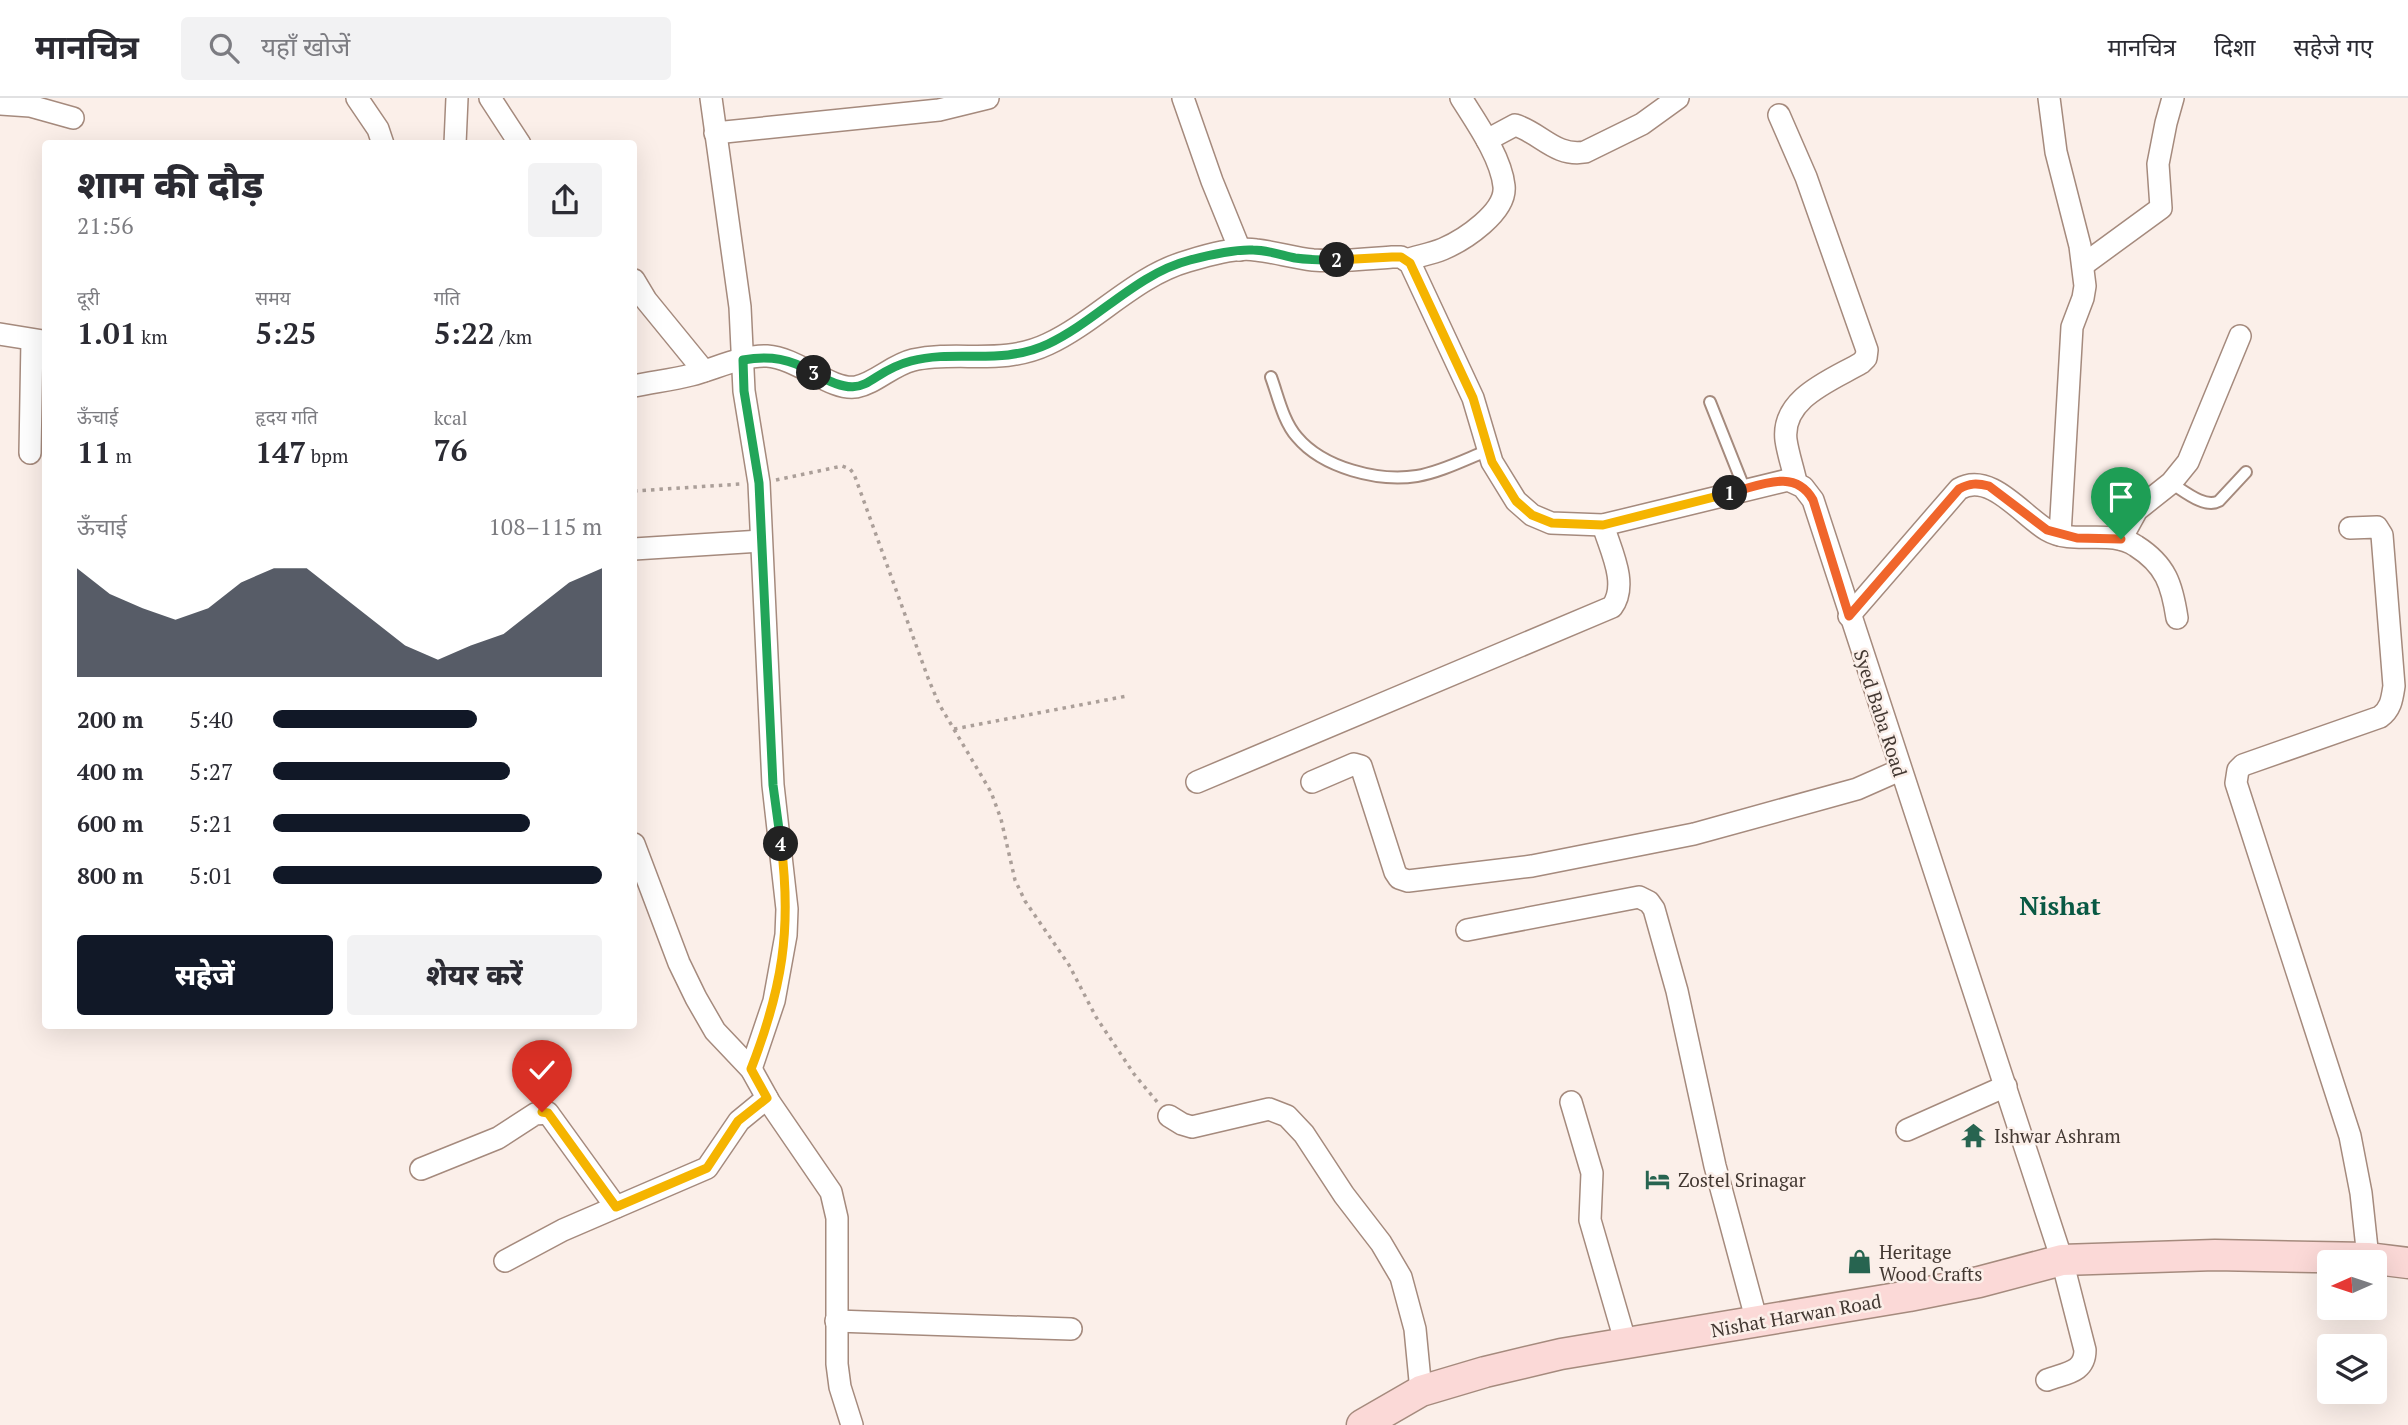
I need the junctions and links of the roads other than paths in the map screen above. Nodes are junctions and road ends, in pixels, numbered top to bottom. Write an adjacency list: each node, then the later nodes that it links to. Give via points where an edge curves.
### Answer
1 (356, 98): 16 (street)
2 (457, 98): 17 (street)
3 (490, 98): 18 (street)
4 (712, 98): 15 (street)
5 (988, 98): 12 (street)
6 (1183, 98): 20 (street)
7 (1461, 98): 19 (street)
8 (1678, 98): 19 (street, via 1642,124 1585,152 1562,152 1515,125)
9 (2049, 98): 22 (street, via 2056,152)
10 (2173, 98): 22 (street, via 2158,164 2161,208)
11 (0, 104): 14 (street, via 30,106)
12 (927, 105): 15 (street)
13 (1779, 115): 35 (street, via 1806,177 1867,350 1861,363 1812,391 1790,413 1786,438)
14 (73, 118)
15 (715, 133): 27 (street, via 740,307)
16 (382, 140)
17 (455, 140)
18 (517, 140)
19 (1486, 140): 21 (street, via 1504,185 1501,204 1458,240)
20 (1241, 250): 21 (street, via 1316,260); 27 (street, via 1173,265 1059,338 1022,354 915,360 848,388 777,357)
21 (1406, 260): 32 (street, via 1473,398)
22 (2083, 265): 40 (street, via 2085,292 2072,327)
23 (637, 285): 28 (street)
24 (0, 334): 26 (street)
25 (2240, 336): 36 (street, via 2188,462)
26 (39, 340): 33 (street)
27 (743, 360): 28 (street); 42 (street, via 759,483)
28 (704, 371): 30 (street)
29 (1271, 377): 32 (lane, via 1296,436 1310,449 1357,471 1420,476)
30 (637, 385)
31 (1710, 402): 37 (lane)
32 (1489, 450): 38 (street, via 1516,501 1532,515 1552,523)
33 (30, 453)
34 (2246, 471): 36 (lane, via 2214,504)
35 (1796, 482): 37 (street); 44 (street, Syed Baba Road, via 1813,500)
36 (2171, 484): 41 (street, via 2137,510)
37 (1745, 490): 38 (street)
38 (1603, 525): 48 (street, via 1619,583 1612,607)
39 (2350, 528): 46 (street, via 2377,527 2382,535)
40 (2060, 535): 41 (street); 44 (street, via 1989,486 1967,484)
41 (2121, 539): 45 (street, via 2150,556 2164,572)
42 (761, 541): 43 (street); 52 (street, via 773,785 787,909 776,989)
43 (637, 549)
44 (1849, 616): 47 (street, Syed Baba Road)
45 (2177, 618)
46 (2401, 684): 60 (street, via 2380,718 2243,765 2236,783 2350,1136)
47 (1900, 770): 49 (street, via 1857,789 1682,837 1532,866 1408,881 1395,872 1361,766 1354,764); 53 (street, Syed Baba Road)
48 (1197, 782)
49 (1312, 782)
50 (637, 852): 52 (street, via 696,999 715,1031)
51 (1466, 930): 67 (street, via 1639,898 1649,902 1677,991 1715,1166)
52 (751, 1069): 54 (street)
53 (2006, 1086): 57 (street); 62 (street, Syed Baba Road)
54 (767, 1098): 59 (street, via 738,1121 707,1168); 66 (street, via 836,1205)
55 (1571, 1102): 69 (street, via 1592,1172 1590,1220)
56 (1169, 1116): 71 (street, via 1192,1127 1269,1109 1286,1116 1304,1134 1401,1277 1415,1329)
57 (1907, 1130)
58 (421, 1169): 59 (street, via 498,1138 535,1114 548,1113)
59 (616, 1207): 64 (street)
60 (2367, 1250)
61 (2317, 1257): 62 (main road, Nishat Harwan Road)
62 (2062, 1260): 67 (main road, Nishat Harwan Road, via 1979,1282); 70 (street, Syed Baba Road, via 2085,1359 2078,1368)
63 (2387, 1260): 65 (main road, Nishat Harwan Road)
64 (505, 1261)
65 (2408, 1263)
66 (836, 1321): 68 (street); 72 (street, via 839,1387)
67 (1757, 1322): 69 (main road, Nishat Harwan Road)
68 (1071, 1329)
69 (1626, 1344): 71 (main road, Nishat Harwan Road, via 1561,1353)
70 (2047, 1380)
71 (1421, 1391): 73 (main road, Nishat Harwan Road)
72 (852, 1425)
73 (1362, 1425)

